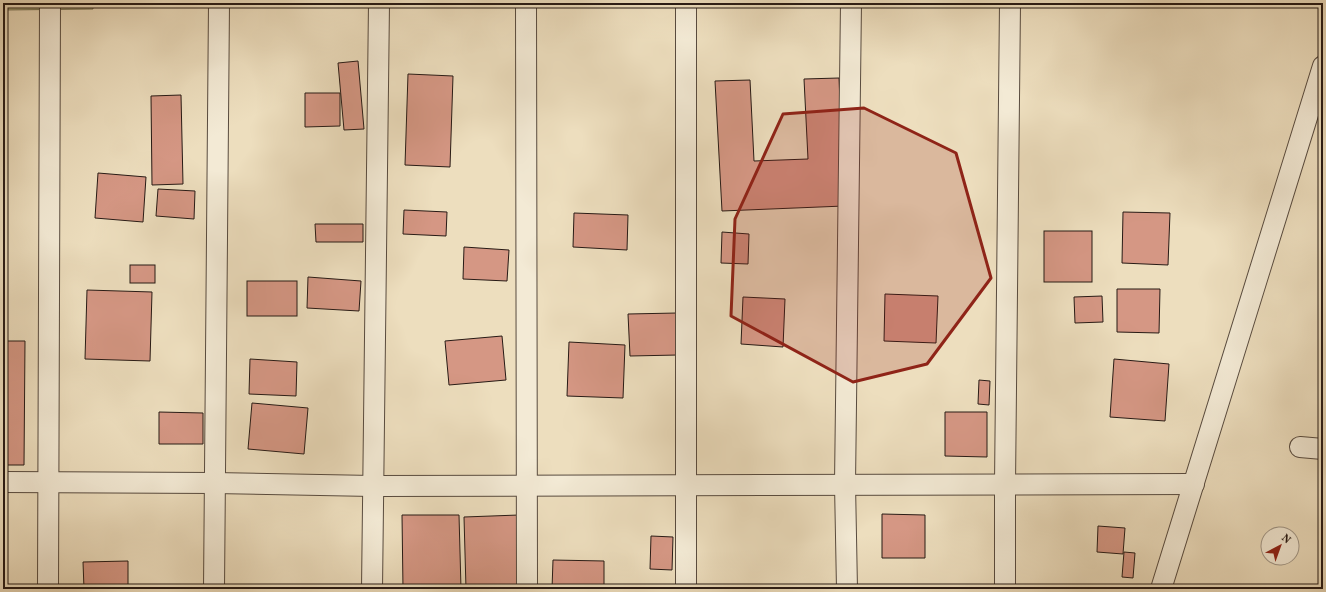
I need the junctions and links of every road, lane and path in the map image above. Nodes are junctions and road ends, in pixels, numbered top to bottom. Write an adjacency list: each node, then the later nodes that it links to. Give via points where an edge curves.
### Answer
1 (50, 3): 12 (street)
2 (218, 3): 13 (street)
3 (379, 3): 18 (street)
4 (526, 3): 19 (street)
5 (686, 3): 17 (street)
6 (851, 3): 14 (street)
7 (1010, 3): 15 (street)
8 (1323, 66): 16 (street)
9 (1300, 447): 10 (street)
10 (1323, 449)
11 (3, 482): 12 (street)
12 (49, 482): 13 (street); 20 (street)
13 (214, 483): 18 (street); 21 (street)
14 (845, 484): 15 (street); 17 (street); 25 (street)
15 (1005, 484): 16 (street); 26 (street)
16 (1194, 484): 27 (street)
17 (686, 485): 19 (street); 24 (street)
18 (373, 486): 19 (street); 22 (street)
19 (526, 486): 23 (street)
20 (48, 589)
21 (214, 589)
22 (372, 589)
23 (526, 589)
24 (686, 589)
25 (847, 589)
26 (1005, 589)
27 (1161, 589)

